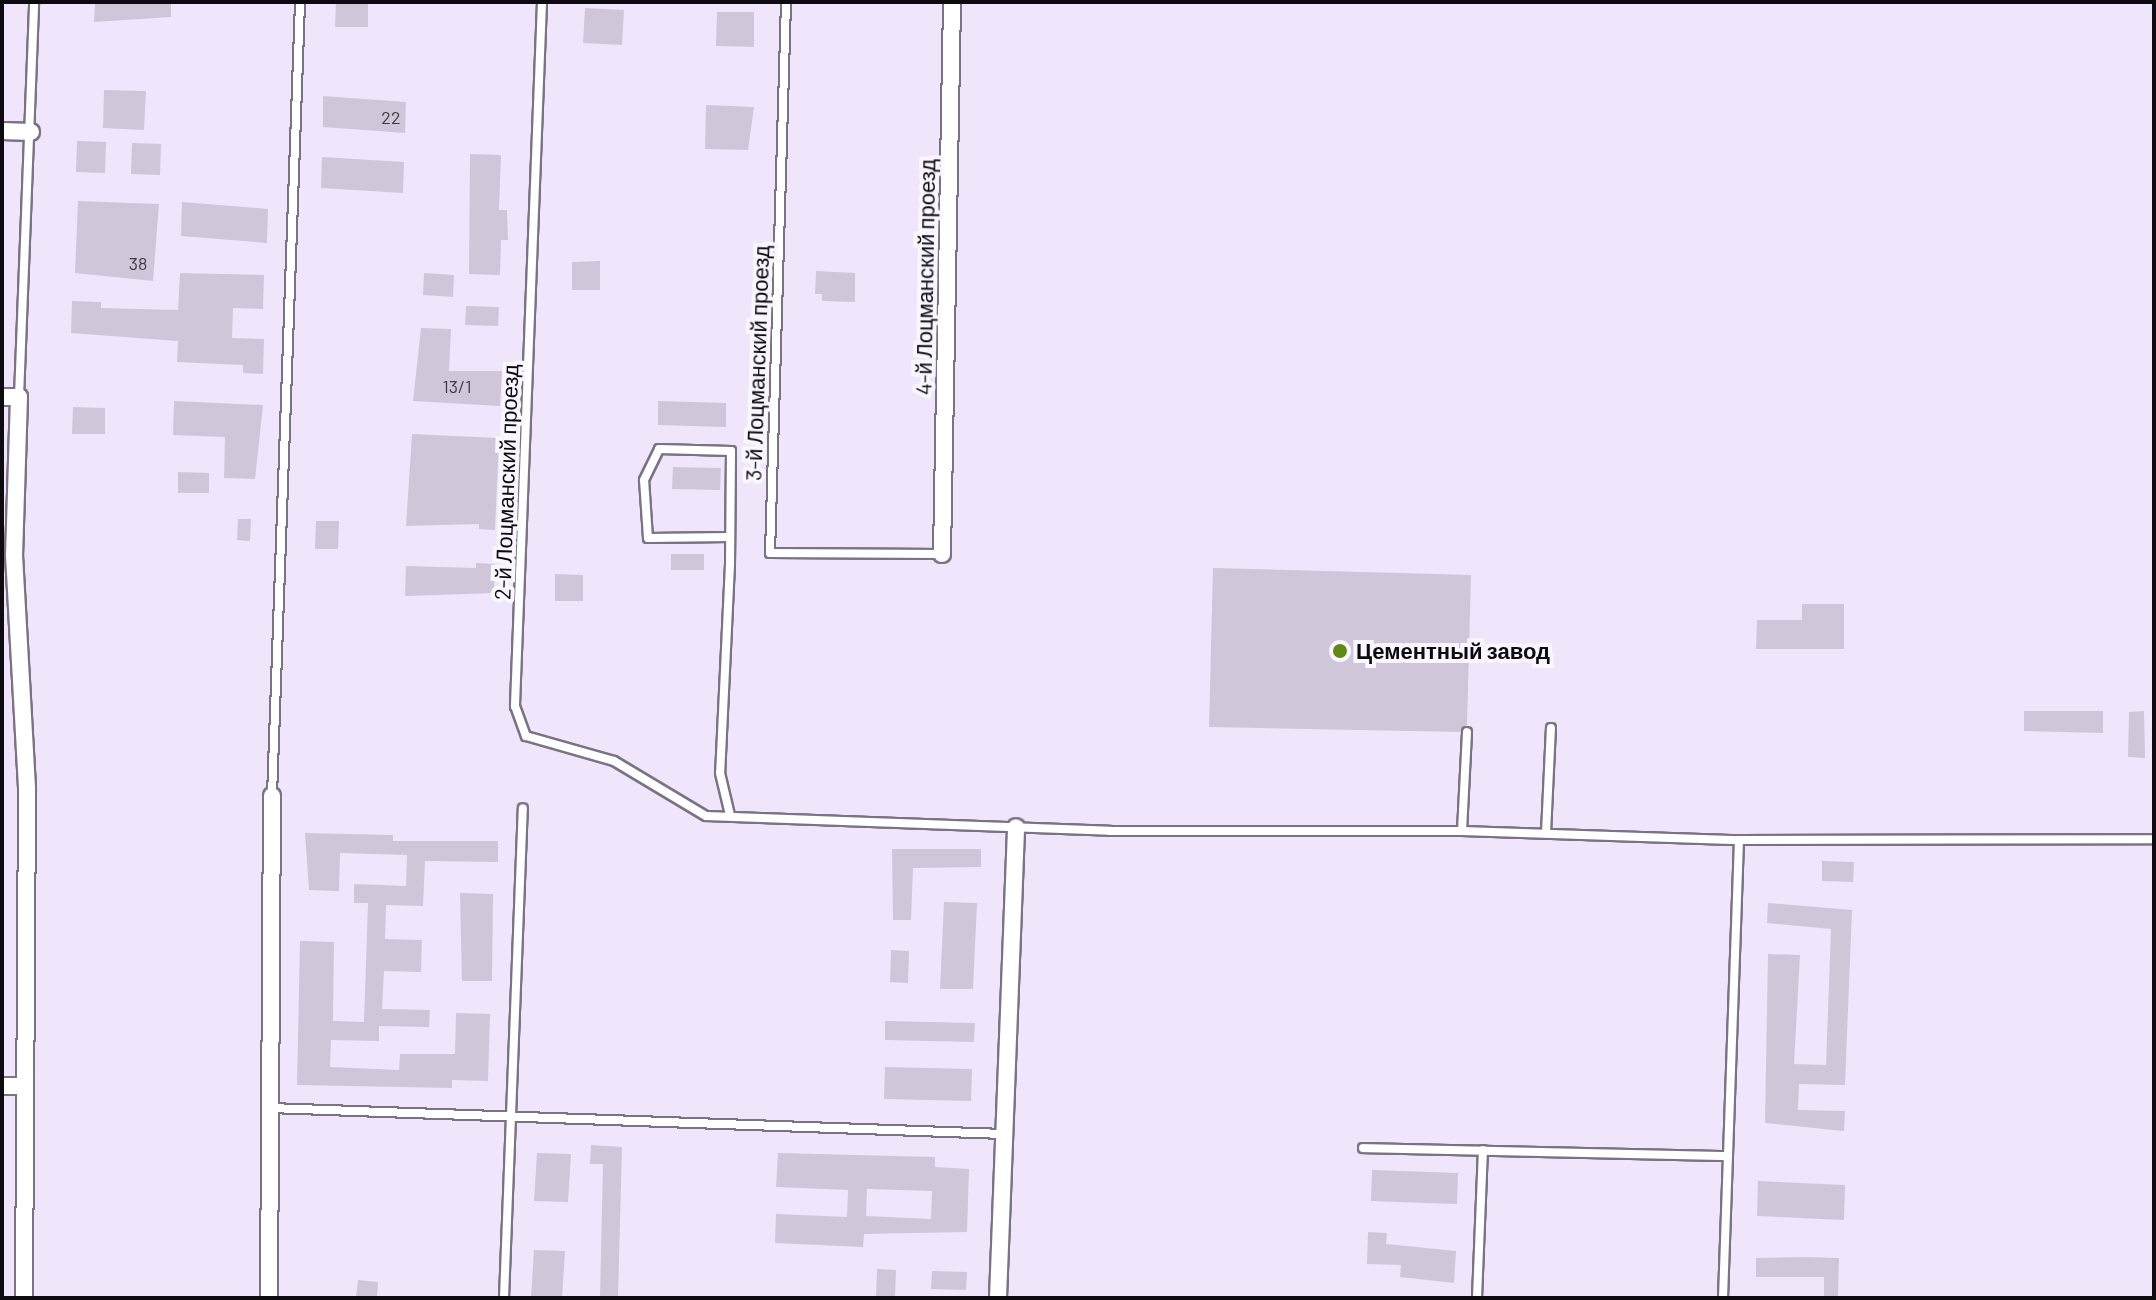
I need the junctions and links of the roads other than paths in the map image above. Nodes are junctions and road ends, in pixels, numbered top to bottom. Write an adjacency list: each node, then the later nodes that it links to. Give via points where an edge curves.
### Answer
1 (34, 2): 7 (lane)
2 (300, 2): 13 (lane)
3 (542, 2): 15 (lane, 2-й Лоцманский проезд, via 517,722 533,739 614,761 695,814)
4 (786, 2): 10 (lane, 3-й Лоцманский проезд, via 770,553)
5 (952, 2): 10 (street, 4-й Лоцманский проезд)
6 (2, 131): 7 (street)
7 (31, 132): 8 (lane)
8 (10, 397): 22 (street, via 27,790)
9 (730, 537): 9 (lane, via 731,451 659,449 644,480 648,538); 15 (lane, via 720,773)
10 (942, 554)
11 (1551, 728): 18 (lane)
12 (1467, 732): 17 (lane)
13 (272, 796): 23 (street)
14 (523, 808): 24 (lane)
15 (730, 815): 16 (lane, 2-й Лоцманский проезд)
16 (1016, 827): 17 (lane, 2-й Лоцманский проезд); 25 (street)
17 (1462, 831): 18 (lane, 2-й Лоцманский проезд)
18 (1546, 833): 20 (lane, 2-й Лоцманский проезд)
19 (2154, 839): 20 (lane, 2-й Лоцманский проезд)
20 (1739, 840): 28 (lane)
21 (2, 1086): 22 (street)
22 (24, 1086): 29 (street)
23 (270, 1108): 24 (lane); 30 (street)
24 (511, 1117): 25 (lane); 31 (lane)
25 (1004, 1134): 32 (street)
26 (1363, 1148): 27 (lane)
27 (1483, 1150): 28 (lane); 33 (lane)
28 (1728, 1156): 34 (lane)
29 (24, 1298)
30 (269, 1298)
31 (504, 1298)
32 (998, 1298)
33 (1477, 1298)
34 (1723, 1298)

